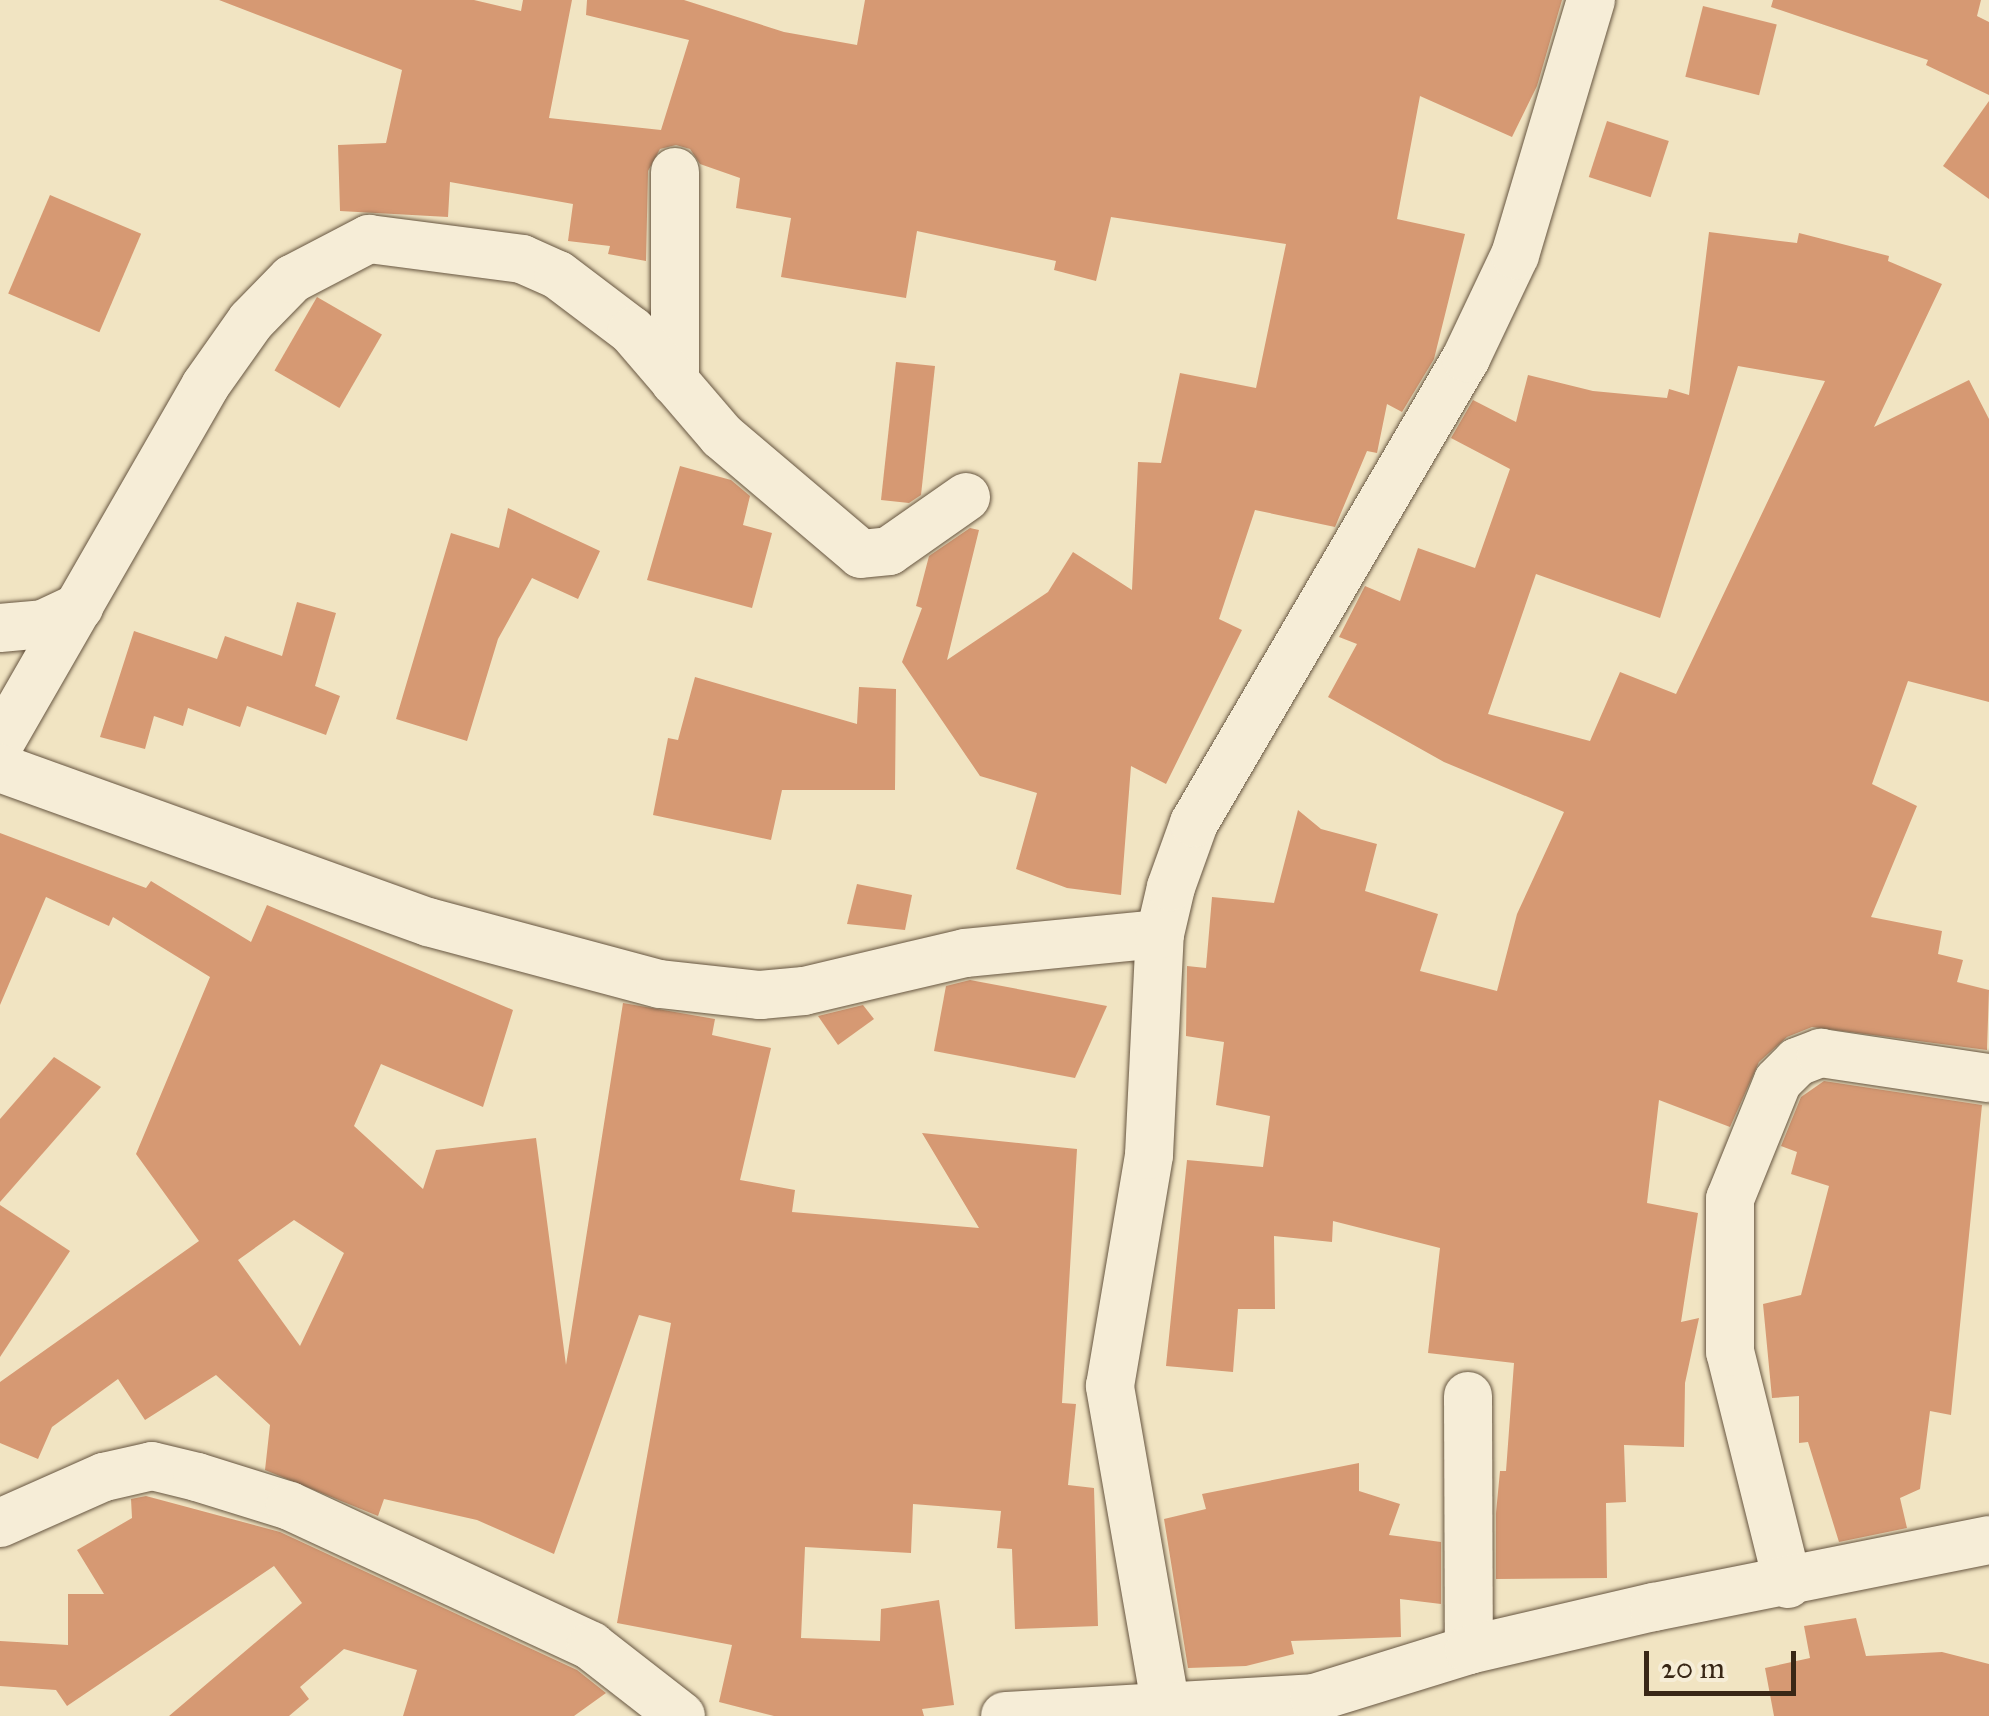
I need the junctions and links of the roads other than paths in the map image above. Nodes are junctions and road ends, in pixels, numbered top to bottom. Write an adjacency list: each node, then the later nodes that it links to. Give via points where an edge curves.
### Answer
1 (1591, 0): 9 (street, via 1514,255 1466,358 1194,823)
2 (675, 172): 3 (street)
3 (675, 382): 4 (street, via 722,436 861,554 889,552); 5 (street, via 632,331 558,275 522,259 370,239 292,279 251,322 205,386)
4 (966, 498)
5 (79, 608): 6 (street, via 44,624); 7 (street)
6 (0, 628)
7 (0, 742)
8 (0, 768): 9 (street, via 428,922 660,984 760,995 804,991 965,952)
9 (1160, 934): 16 (street, via 1149,1155 1110,1386)
10 (1989, 1078): 14 (street, via 1821,1053 1797,1062 1778,1081 1730,1198 1730,1352)
11 (1468, 1396): 15 (street)
12 (0, 1523): 17 (street, via 104,1477 152,1466 197,1477 290,1506 591,1646)
13 (1989, 1540): 14 (street)
14 (1788, 1584): 15 (street)
15 (1468, 1650): 16 (street, via 1314,1698)
16 (1165, 1702): 18 (street)
17 (681, 1716)
18 (1005, 1716)

